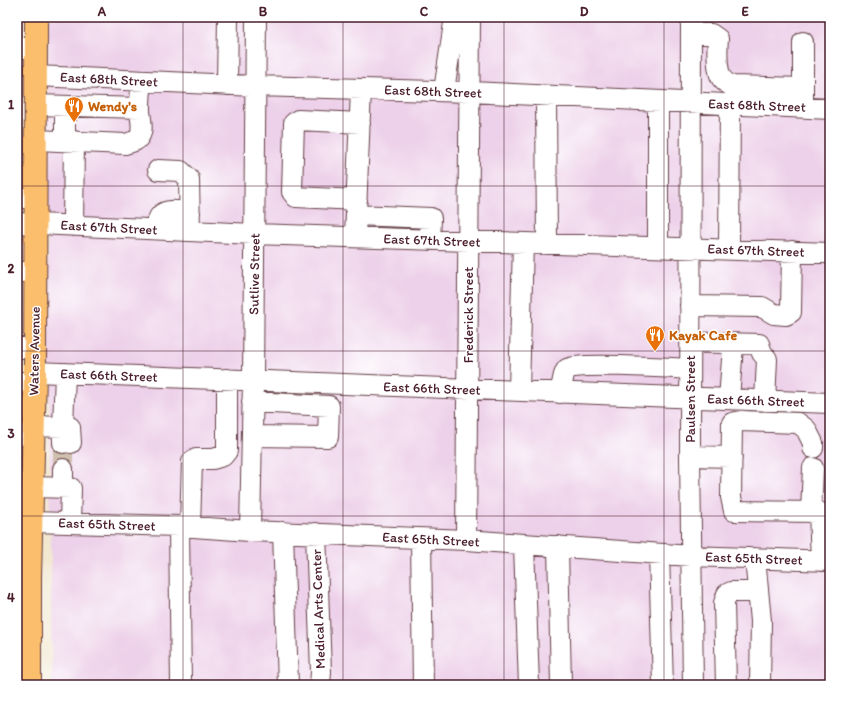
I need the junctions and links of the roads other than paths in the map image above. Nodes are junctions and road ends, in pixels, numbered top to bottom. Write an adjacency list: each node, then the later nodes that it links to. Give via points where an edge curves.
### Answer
1 (36, 17): 7 (main road, Waters Avenue)
2 (228, 17): 10 (street)
3 (256, 17): 11 (street, Sutlive Street)
4 (470, 21): 13 (street, via 454,23); 14 (street, Frederick Street)
5 (691, 25): 16 (street, via 718,39 720,75 725,82 732,86); 18 (street, Paulsen Street)
6 (803, 42): 16 (street)
7 (26, 48): 8 (main road, Waters Avenue)
8 (36, 76): 9 (street, East 68th Street); 20 (main road, Waters Avenue)
9 (142, 80): 10 (street, East 68th Street); 22 (street)
10 (227, 85): 11 (street, East 68th Street)
11 (256, 86): 12 (street, East 68th Street); 33 (street, Sutlive Street)
12 (361, 89): 13 (street, East 68th Street); 24 (street)
13 (444, 91): 14 (street, East 68th Street)
14 (470, 92): 15 (street, East 68th Street); 36 (street, Frederick Street)
15 (546, 96): 17 (street, East 68th Street); 38 (street)
16 (803, 98): 19 (street, East 68th Street); 23 (street, East 68th Street)
17 (658, 101): 18 (street, East 68th Street); 39 (street)
18 (690, 103): 19 (street, East 68th Street); 40 (street, Paulsen Street)
19 (730, 104): 41 (street)
20 (36, 105): 21 (street); 25 (main road, Waters Avenue)
21 (65, 106): 22 (street); 26 (street)
22 (140, 108): 26 (street, via 142,126 139,138 135,141 126,144)
23 (830, 109)
24 (360, 123): 29 (street); 29 (street, via 298,120 294,123 292,192 296,197)
25 (36, 140): 26 (street); 28 (main road, Waters Avenue)
26 (70, 141): 32 (street)
27 (158, 170): 30 (street, via 181,171 189,179)
28 (26, 198): 31 (main road, Waters Avenue)
29 (356, 208): 34 (street); 35 (street, via 430,218)
30 (190, 222): 32 (street, East 67th Street, via 156,229); 33 (street, East 67th Street)
31 (26, 224): 32 (street, East 67th Street); 44 (main road, Waters Avenue)
32 (73, 226)
33 (254, 234): 34 (street, East 67th Street); 52 (street, Sutlive Street)
34 (355, 237): 35 (street, East 67th Street)
35 (430, 240): 36 (street, East 67th Street)
36 (468, 241): 37 (street, East 67th Street); 54 (street, Frederick Street)
37 (523, 243): 38 (street, East 67th Street); 55 (street)
38 (546, 244): 39 (street, East 67th Street)
39 (658, 247): 40 (street, East 67th Street)
40 (690, 248): 41 (street, East 67th Street); 45 (street, Paulsen Street)
41 (729, 249): 42 (street, East 67th Street)
42 (792, 252): 43 (street, East 67th Street); 45 (street, via 791,312 786,315 774,314 762,307)
43 (830, 253)
44 (26, 272): 48 (main road, Waters Avenue)
45 (690, 306): 46 (street, Paulsen Street)
46 (690, 342): 47 (street); 49 (street, Paulsen Street)
47 (730, 343): 58 (street, via 733,346); 59 (street, via 759,344 767,359)
48 (26, 348): 51 (main road, Waters Avenue)
49 (690, 369): 56 (street, via 576,366 565,373); 57 (street, Paulsen Street)
50 (65, 373): 51 (street, East 66th Street); 53 (street, East 66th Street); 62 (street, via 66,437)
51 (29, 378): 62 (main road, Waters Avenue)
52 (253, 381): 53 (street, East 66th Street); 54 (street, East 66th Street); 60 (street, Sutlive Street)
53 (227, 387): 70 (street, via 228,451 223,456 196,459 192,462)
54 (467, 389): 55 (street, East 66th Street); 75 (street, Frederick Street)
55 (519, 391): 56 (street, East 66th Street)
56 (560, 393): 57 (street, East 66th Street)
57 (690, 398): 58 (street, East 66th Street); 64 (street, Paulsen Street)
58 (729, 399): 59 (street, East 66th Street)
59 (765, 401): 61 (street, East 66th Street)
60 (252, 402): 63 (street, Sutlive Street); 63 (street, via 329,406 328,436)
61 (830, 403)
62 (28, 432): 66 (main road, Waters Avenue)
63 (252, 436): 71 (street, Sutlive Street)
64 (690, 456): 65 (street); 79 (street, Paulsen Street)
65 (732, 458): 67 (street, via 731,497 734,511); 67 (street, via 732,423 798,423 806,429 813,443)
66 (32, 487): 68 (main road, Waters Avenue); 69 (street, via 67,479)
67 (811, 512): 81 (street, via 819,512)
68 (31, 522): 69 (street, East 65th Street); 82 (main road, Waters Avenue)
69 (70, 523): 70 (street, East 65th Street)
70 (184, 527): 71 (street, East 65th Street); 89 (street)
71 (250, 531): 72 (street, East 65th Street)
72 (283, 532): 73 (street, East 65th Street); 85 (street)
73 (316, 533): 74 (street, East 65th Street); 86 (street, Medical Arts Center)
74 (421, 539): 75 (street, East 65th Street); 90 (street)
75 (466, 540): 76 (street, East 65th Street)
76 (524, 545): 77 (street, East 65th Street); 87 (street)
77 (558, 546): 78 (street, East 65th Street); 84 (street)
78 (659, 554): 79 (street, East 65th Street); 91 (street)
79 (691, 556): 80 (street, East 65th Street); 92 (street, Paulsen Street)
80 (755, 558): 81 (street, East 65th Street); 83 (street)
81 (825, 561)
82 (23, 576): 88 (main road, Waters Avenue)
83 (758, 592): 93 (street, via 731,592 724,603); 94 (street, via 761,621)
84 (561, 678): 87 (street)
85 (288, 679): 86 (street)
86 (320, 679)
87 (529, 679)
88 (30, 685)
89 (181, 685)
90 (423, 685)
91 (663, 685)
92 (694, 685)
93 (726, 685)
94 (760, 685)

